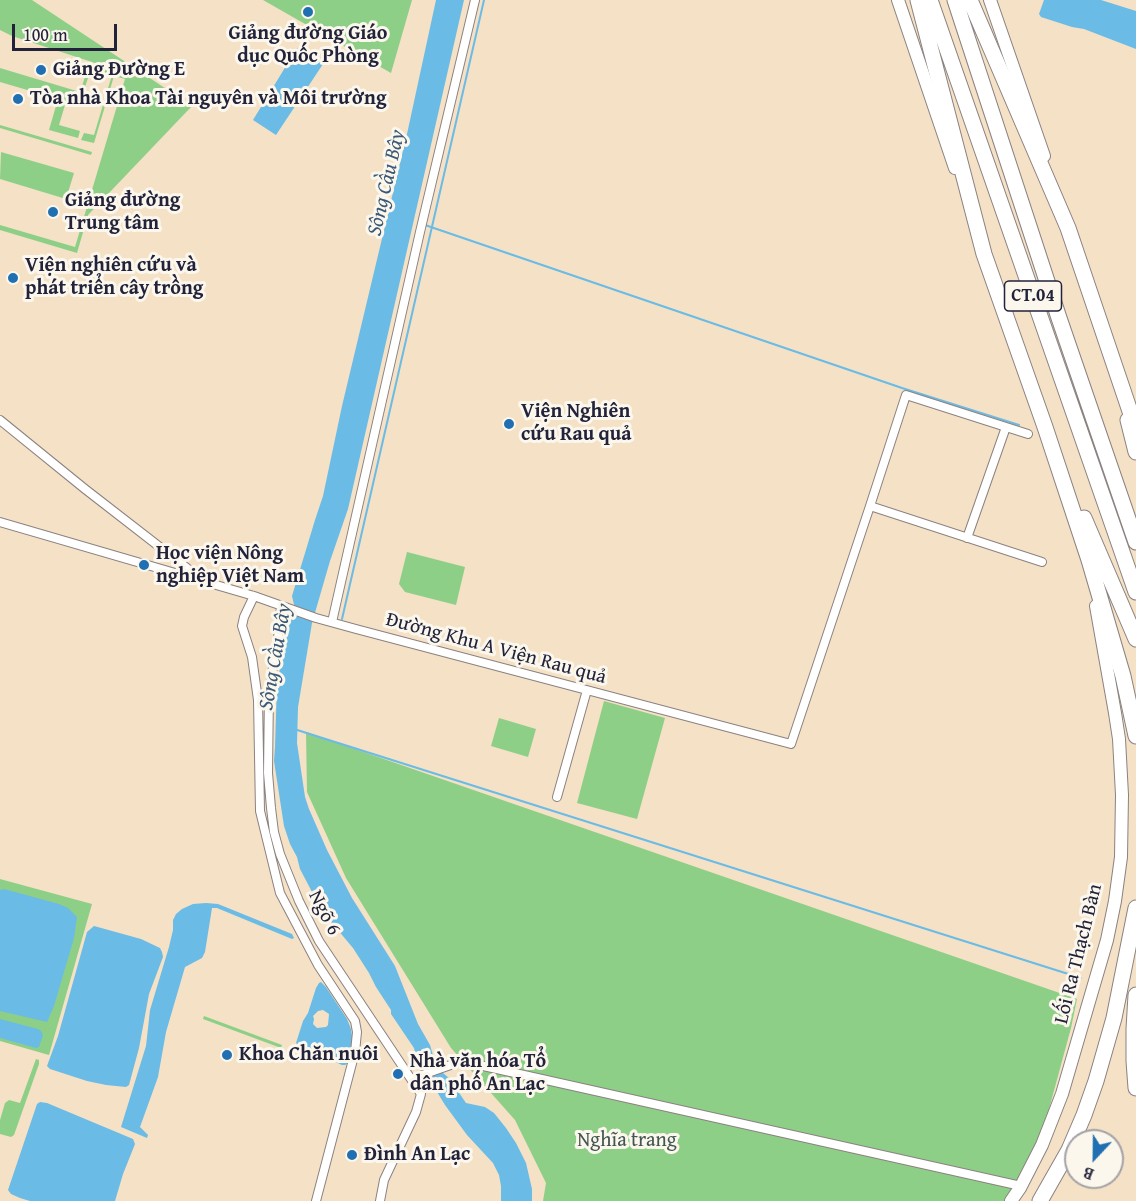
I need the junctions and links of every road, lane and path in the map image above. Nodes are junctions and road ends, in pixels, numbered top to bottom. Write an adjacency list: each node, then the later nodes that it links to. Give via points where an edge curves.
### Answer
1 (475, 0): 27 (street)
2 (898, 0): 9 (main road)
3 (918, 0): 9 (highway)
4 (930, 0): 24 (highway, CT.04)
5 (955, 0): 20 (highway, CT.04)
6 (970, 0): 8 (highway)
7 (990, 0): 8 (main road)
8 (1068, 228): 10 (highway)
9 (984, 254): 13 (highway)
10 (1114, 366): 14 (highway); 16 (highway)
11 (0, 420): 23 (street)
12 (1006, 427): 15 (street); 17 (street, via 906,395); 19 (street)
13 (1045, 427): 21 (highway); 28 (highway)
14 (1136, 429)
15 (1028, 434)
16 (1136, 452)
17 (870, 506): 19 (street); 29 (street, Đường Khu A Viện Rau quả, via 791,744)
18 (0, 522): 23 (street, Đường Khu A Viện Rau quả)
19 (967, 538): 22 (street)
20 (1136, 542)
21 (1089, 560): 30 (highway); 36 (main road, Lối Ra Thạch Bàn, via 1119,739 1121,857 1107,940 1062,1094)
22 (1042, 562)
23 (204, 581): 25 (street, Đường Khu A Viện Rau quả)
24 (1136, 592)
25 (254, 596): 26 (street, Đường Khu A Viện Rau quả); 37 (street, via 242,626 252,657 258,700 260,811 280,893 318,965 355,1021 357,1032 356,1052)
26 (282, 607): 27 (street, Đường Khu A Viện Rau quả); 34 (street, Ngõ 6, via 269,691 268,729 271,808 280,854 319,941)
27 (332, 622): 29 (street, Đường Khu A Viện Rau quả)
28 (1136, 639)
29 (587, 690): 31 (street)
30 (1136, 736)
31 (557, 797)
32 (1136, 908): 40 (highway, via 1114,1018 1096,1081 1069,1150)
33 (1136, 995): 35 (highway)
34 (414, 1078): 36 (street, via 459,1062 470,1063); 38 (street, Ngõ 6, via 421,1097 384,1180)
35 (1136, 1088)
36 (1021, 1186): 39 (main road, Lối Ra Thạch Bàn)
37 (316, 1201)
38 (380, 1201)
39 (1011, 1201)
40 (1040, 1201)

